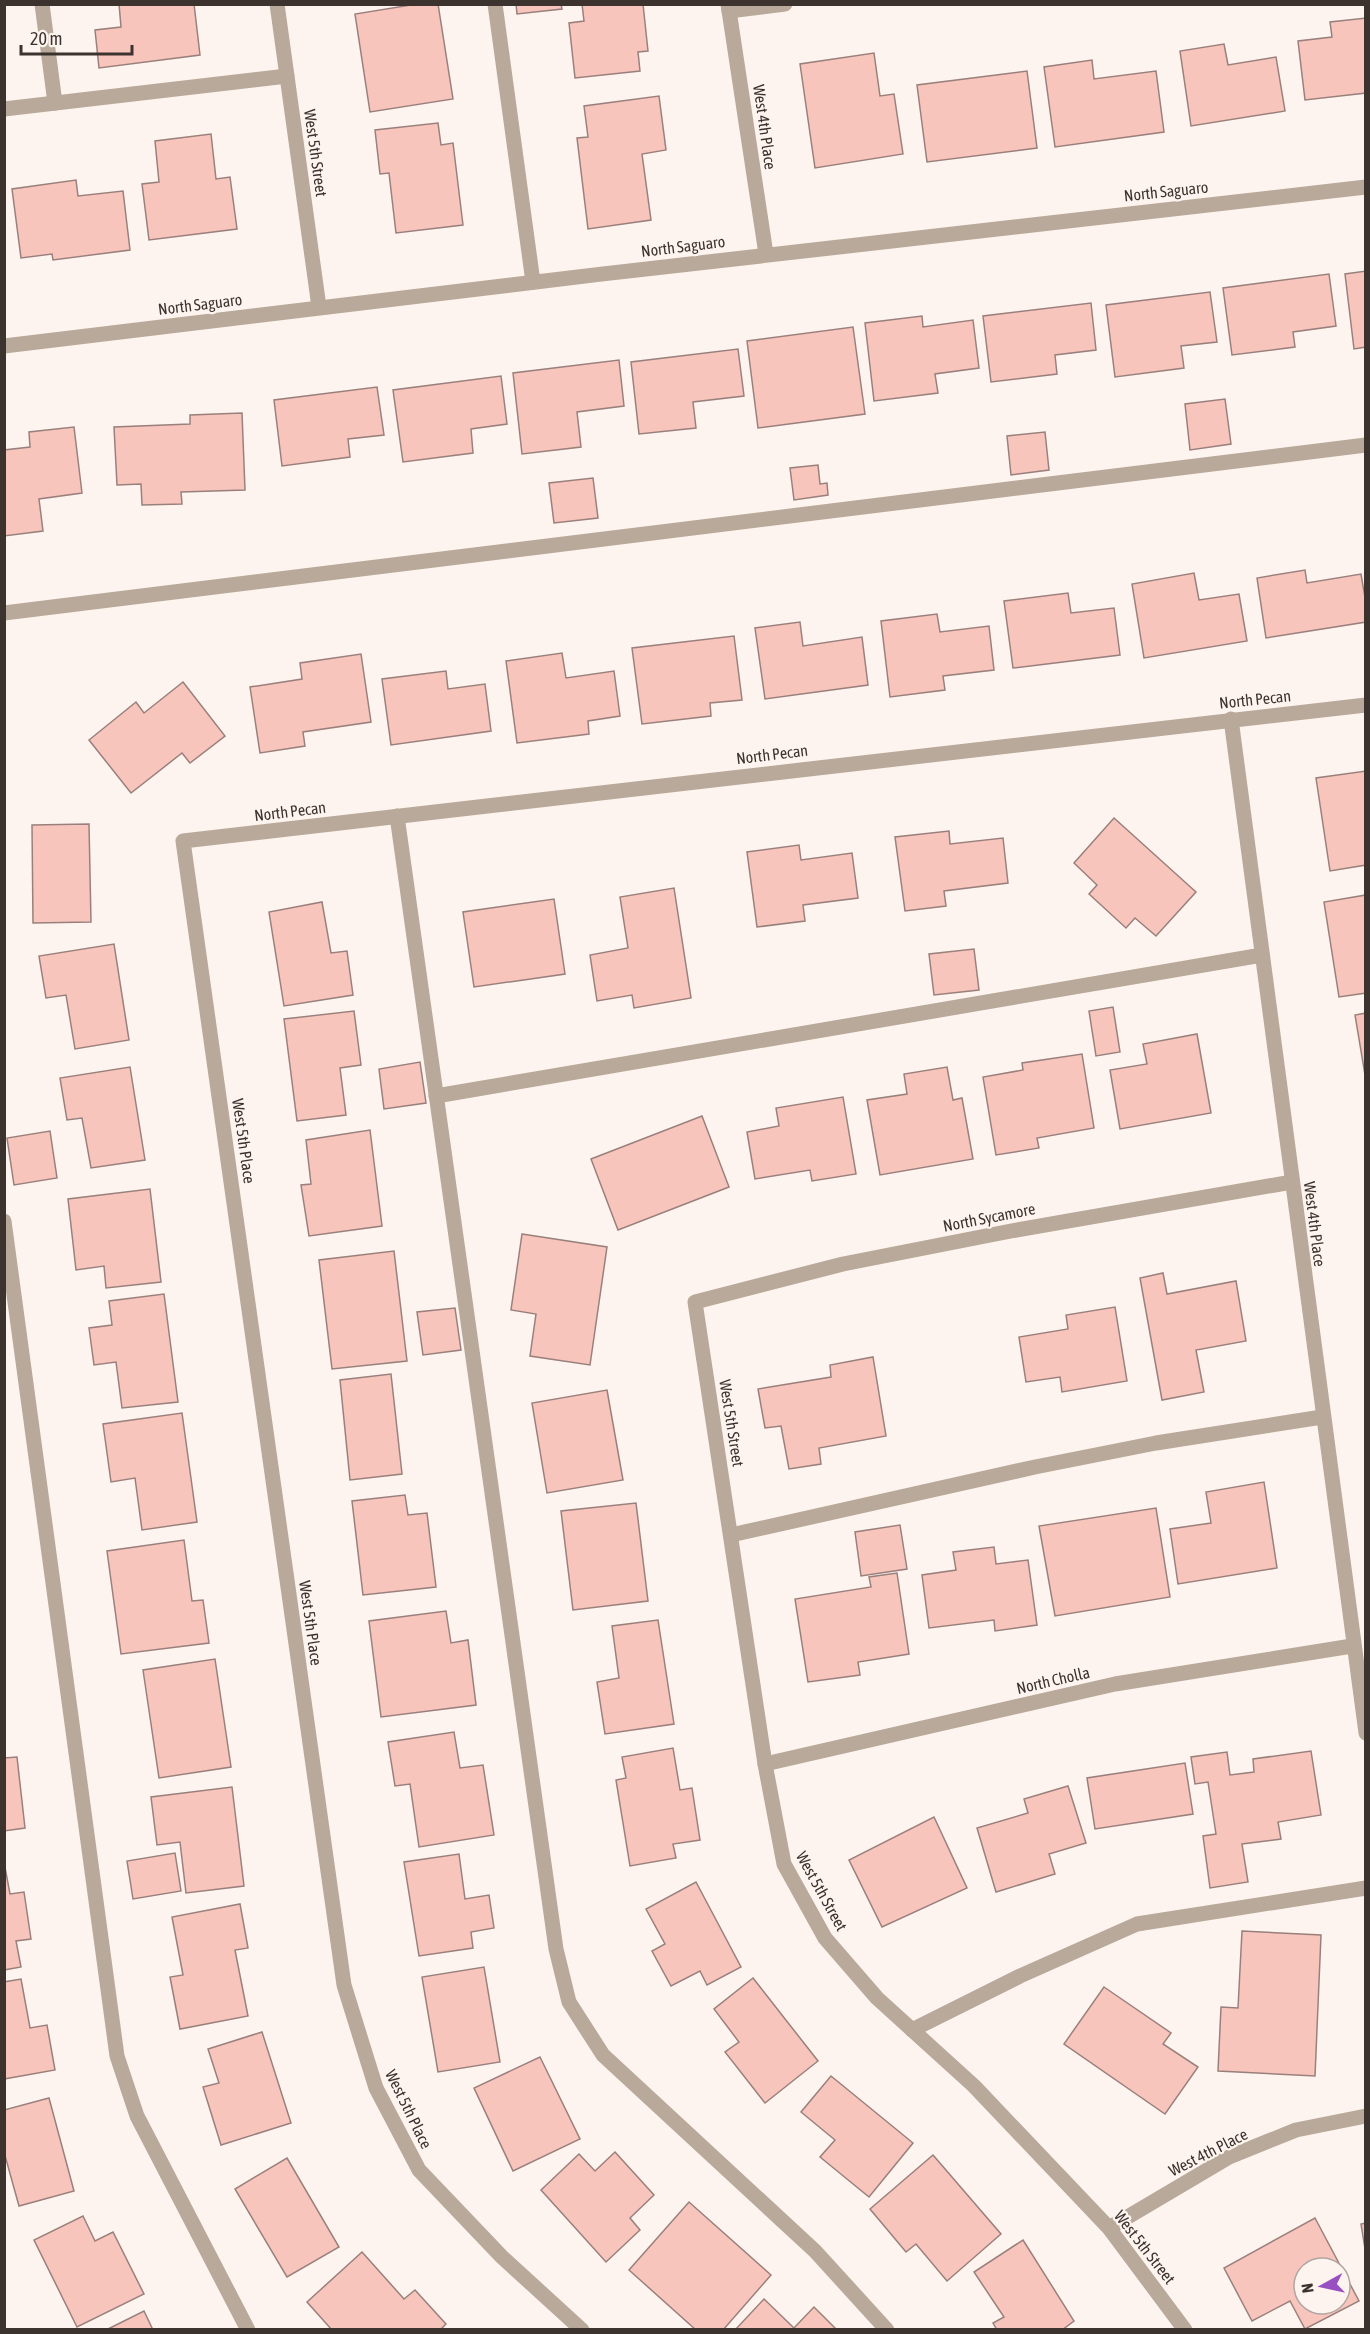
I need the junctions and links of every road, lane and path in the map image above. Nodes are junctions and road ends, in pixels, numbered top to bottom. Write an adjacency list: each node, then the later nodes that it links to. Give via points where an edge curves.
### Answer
1 (42, 4): 7 (street)
2 (277, 4): 6 (street, West 5th Street)
3 (495, 4): 11 (street)
4 (784, 4): 5 (street)
5 (729, 8): 10 (street, West 4th Place)
6 (287, 76): 7 (street); 12 (street, West 5th Street)
7 (56, 103): 8 (street)
8 (4, 109)
9 (1365, 187): 10 (street, North Saguaro)
10 (766, 255): 11 (street, North Saguaro)
11 (533, 282): 12 (street, North Saguaro)
12 (319, 307): 13 (street, North Saguaro)
13 (4, 346)
14 (1365, 445): 15 (street)
15 (4, 613)
16 (1365, 705): 17 (street, North Pecan)
17 (1231, 719): 18 (street, North Pecan); 20 (street, West 4th Place)
18 (397, 816): 19 (street, North Pecan); 21 (street)
19 (183, 841): 35 (street, West 5th Place, via 344,1985 376,2088 419,2170 502,2257)
20 (1262, 955): 21 (street); 22 (street, West 4th Place)
21 (436, 1095): 36 (street, via 556,1948 569,2002 603,2055 814,2252)
22 (1292, 1182): 24 (street, North Sycamore, via 843,1263); 25 (street, West 4th Place)
23 (4, 1221): 34 (street, via 117,2056 137,2116)
24 (695, 1302): 26 (street, West 5th Street)
25 (1322, 1417): 26 (street, via 1035,1467); 27 (street, West 4th Place)
26 (730, 1535): 29 (street, West 5th Street)
27 (1352, 1646): 28 (street, West 4th Place); 29 (street, North Cholla, via 1115,1684)
28 (1365, 1733)
29 (765, 1764): 31 (street, West 5th Street, via 784,1864 825,1938 877,1998)
30 (1365, 1888): 31 (street, via 1137,1924)
31 (912, 2030): 33 (street, West 5th Street, via 974,2086)
32 (1365, 2116): 33 (street, West 4th Place, via 1296,2130 1229,2157)
33 (1109, 2228): 37 (street, West 5th Street)
34 (248, 2330)
35 (582, 2330)
36 (887, 2330)
37 (1185, 2330)

